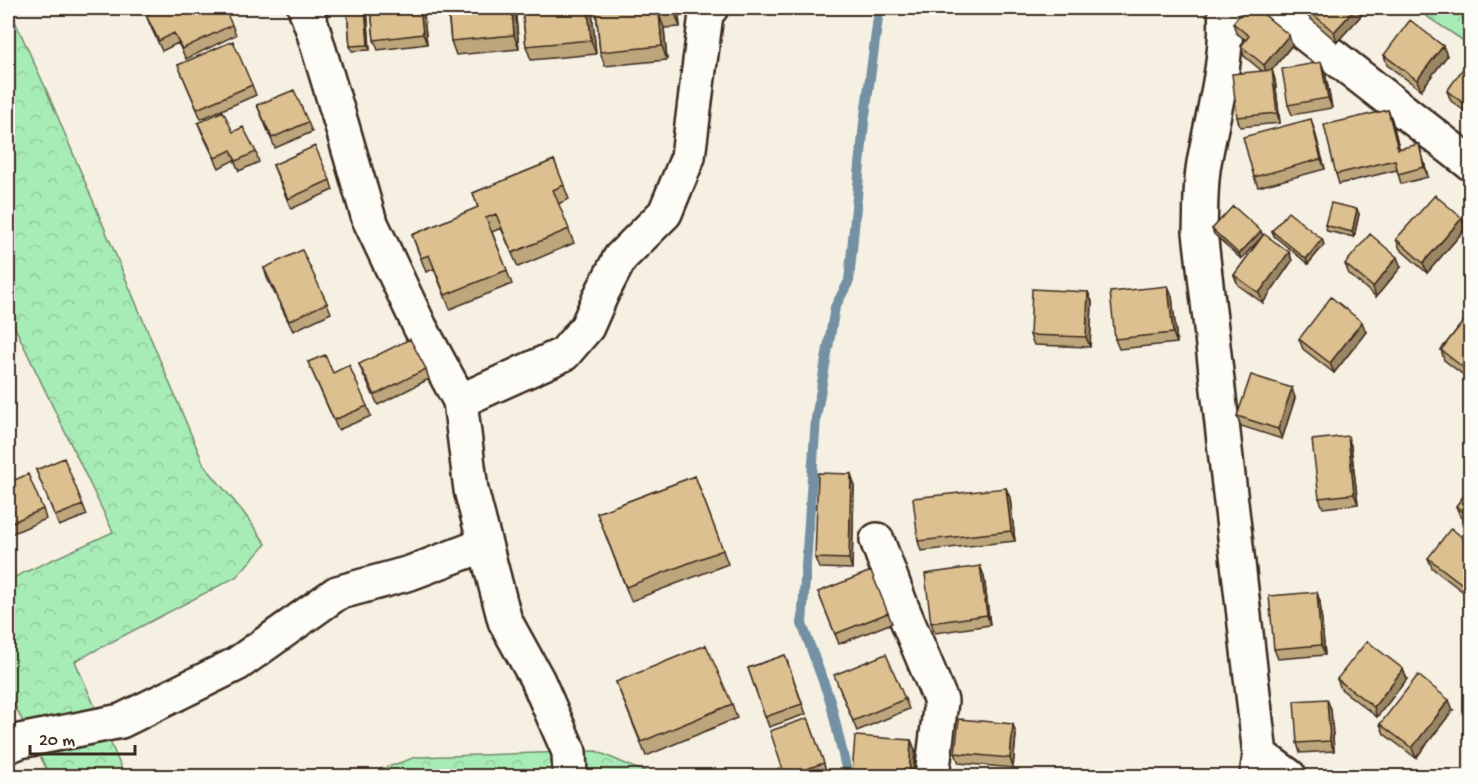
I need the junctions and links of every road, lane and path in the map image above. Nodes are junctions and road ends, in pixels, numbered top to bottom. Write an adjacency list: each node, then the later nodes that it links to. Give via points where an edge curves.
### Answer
1 (305, 8): 6 (street, via 369,219)
2 (711, 8): 6 (street, via 706,14 688,157 665,213 620,258 587,327 564,354)
3 (1226, 8): 10 (street, via 1217,99 1204,165 1200,232)
4 (1272, 8): 5 (street)
5 (1470, 163)
6 (460, 401): 8 (street, via 471,490)
7 (877, 540): 12 (street, via 941,701)
8 (484, 545): 9 (street, via 410,573 337,593 237,664 121,721); 11 (street, via 505,621 538,681 569,752)
9 (8, 746)
10 (1258, 766): 13 (street)
11 (570, 777)
12 (932, 777)
13 (1290, 777)

